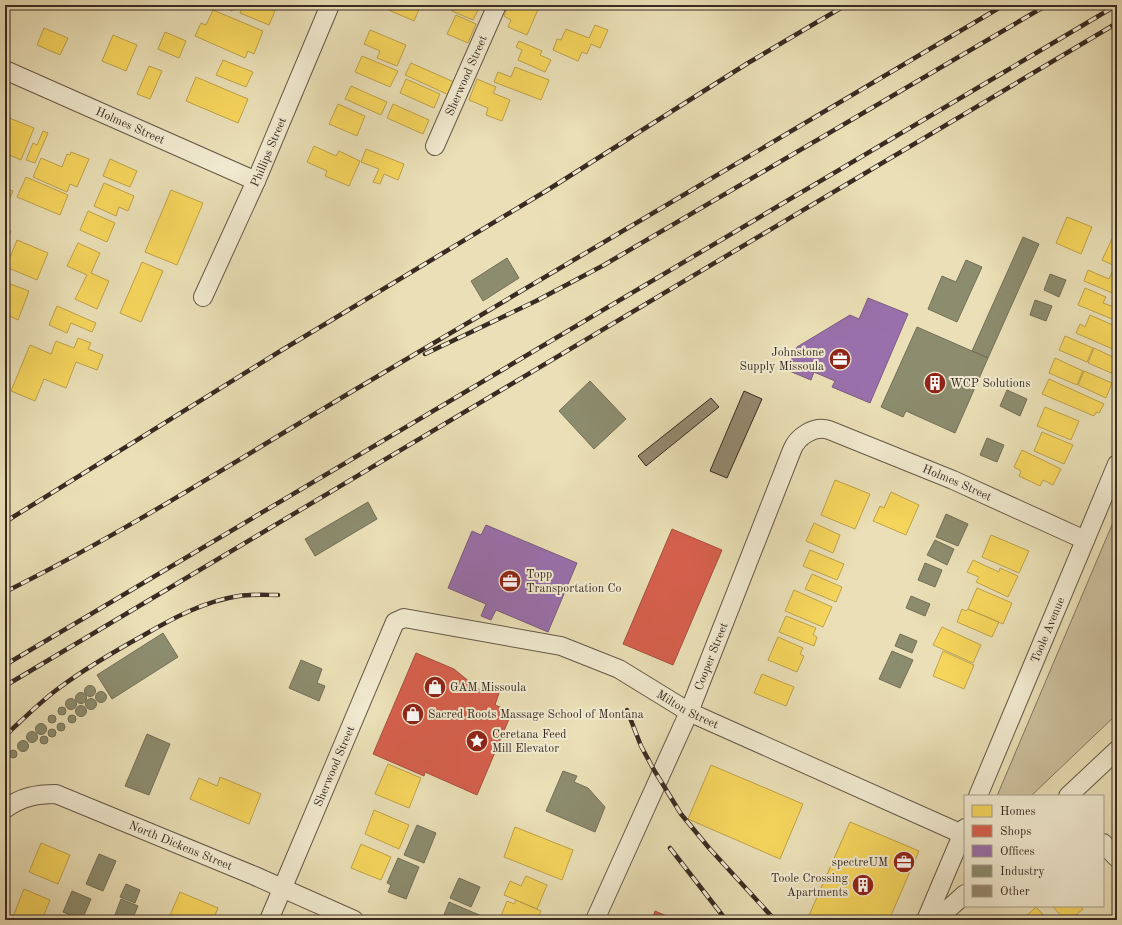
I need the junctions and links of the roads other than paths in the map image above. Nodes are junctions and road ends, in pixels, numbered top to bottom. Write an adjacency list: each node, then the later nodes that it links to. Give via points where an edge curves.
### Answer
1 (330, 5): 5 (street, Phillips Street)
2 (497, 5): 4 (street, Sherwood Street)
3 (5, 70): 5 (street, Holmes Street)
4 (435, 146)
5 (256, 181): 6 (street, Phillips Street)
6 (203, 297)
7 (826, 429): 9 (street, Holmes Street, via 953,480); 11 (street, Cooper Street, via 810,432 800,438 793,447)
8 (1117, 464): 9 (street, Toole Avenue)
9 (1085, 540): 13 (street, Toole Avenue)
10 (404, 618): 11 (street, Milton Street, via 561,646 619,669); 19 (street, Sherwood Street, via 394,622)
11 (689, 712): 16 (street, Milton Street); 23 (street, Cooper Street)
12 (1117, 750): 14 (street)
13 (978, 795)
14 (1069, 795)
15 (5, 809): 19 (street, North Dickens Street, via 25,798 40,794 56,794)
16 (964, 831): 24 (street)
17 (1104, 844): 18 (street)
18 (1117, 858)
19 (283, 888): 21 (street, Sherwood Street); 22 (street, North Dickens Street)
20 (964, 895): 25 (street)
21 (269, 920)
22 (354, 920)
23 (595, 920)
24 (926, 920)
25 (936, 920)

